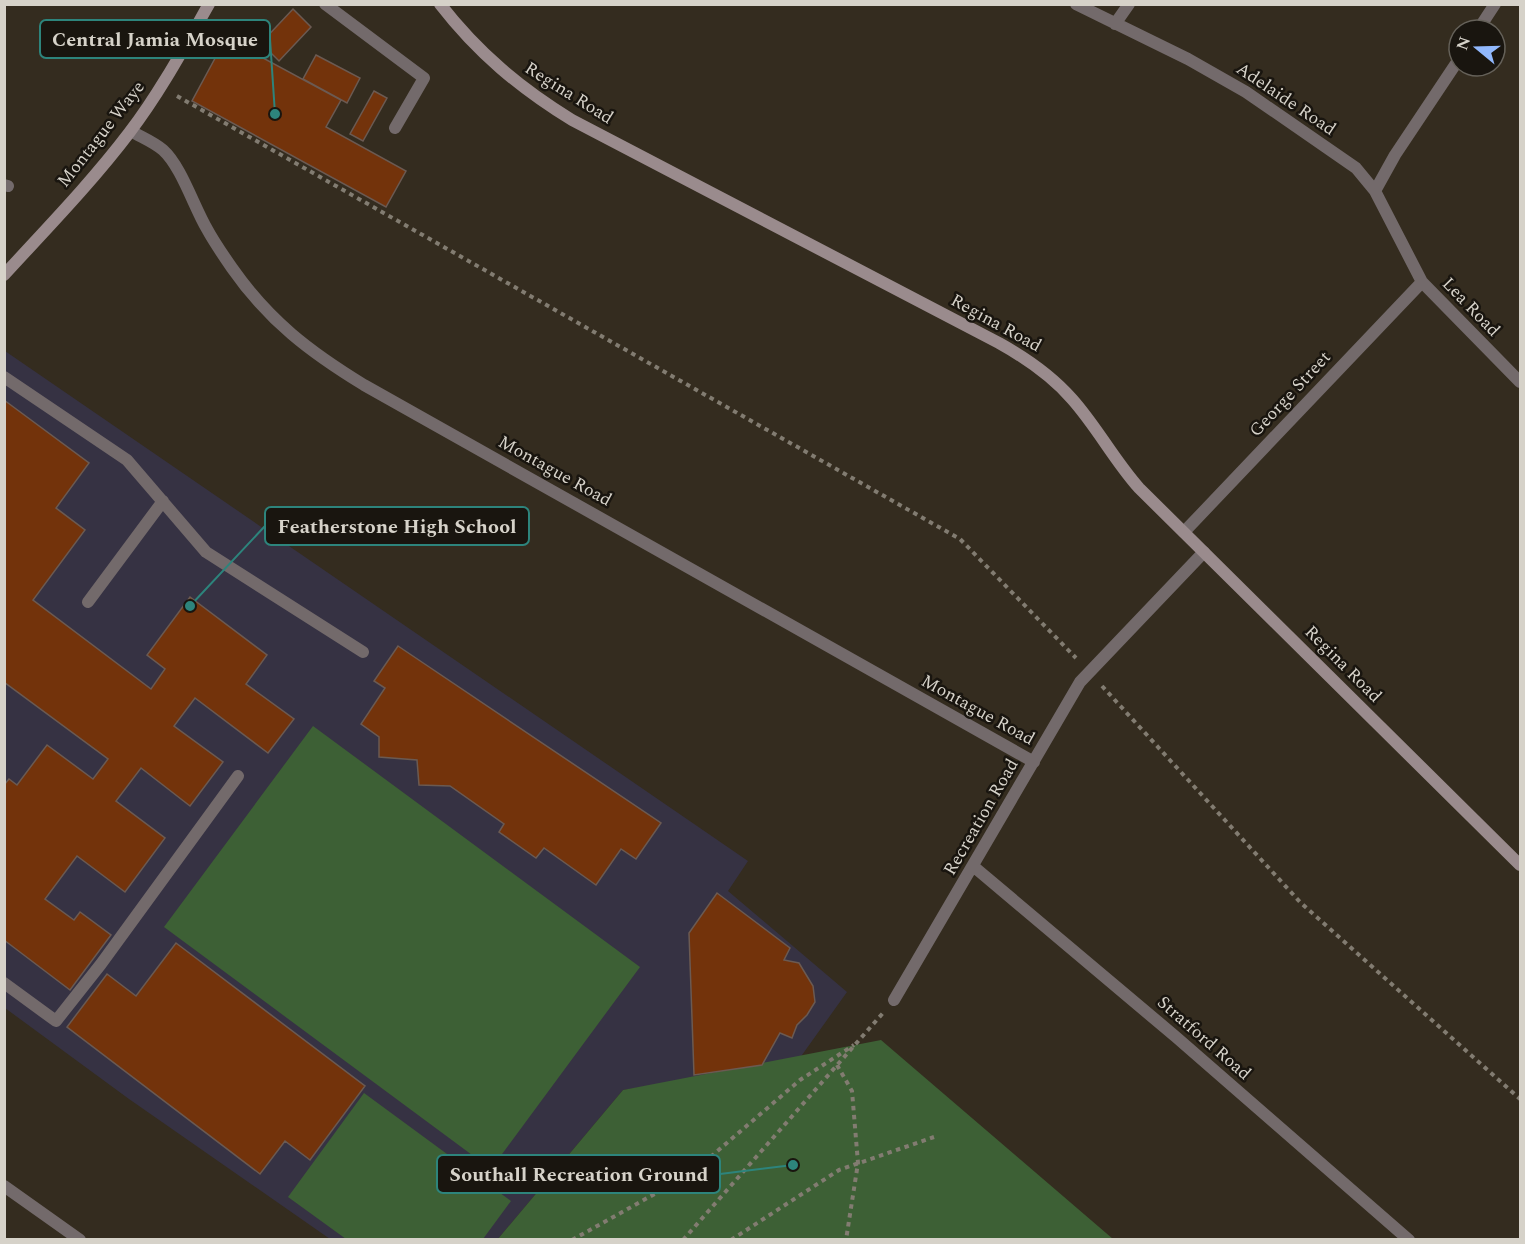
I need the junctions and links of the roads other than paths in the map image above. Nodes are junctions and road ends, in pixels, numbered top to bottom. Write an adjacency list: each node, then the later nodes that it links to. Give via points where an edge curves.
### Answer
1 (325, 4): 10 (street, via 424,78)
2 (440, 4): 18 (street, Regina Road, via 459,29 505,73 572,120 1025,357 1072,399 1120,468)
3 (1076, 4): 8 (street, Adelaide Road)
4 (1129, 4): 8 (street)
5 (1495, 4): 7 (street)
6 (206, 6): 11 (street, Montague Waye)
7 (1486, 18)
8 (1115, 24): 12 (street, Adelaide Road, via 1246,92 1356,168)
9 (1447, 77): 12 (street)
10 (395, 128)
11 (131, 131): 13 (street, Montague Waye); 22 (street, Montague Road, via 162,149 173,162 207,230 233,270 306,348 364,385)
12 (1376, 191): 14 (street, Adelaide Road)
13 (4, 275)
14 (1422, 282): 16 (street, Lea Road); 18 (street, George Street)
15 (4, 377): 17 (street, via 127,460)
16 (1521, 382)
17 (163, 501): 20 (street); 21 (street, via 206,552)
18 (1184, 532): 19 (street, Regina Road)
19 (1204, 552): 22 (street, Recreation Road, via 1088,672); 24 (street, Regina Road)
20 (88, 602)
21 (363, 652)
22 (1034, 762): 25 (street, Recreation Road)
23 (238, 776): 26 (street, via 56,1022)
24 (1521, 865)
25 (973, 866): 27 (street, Recreation Road); 30 (street, Stratford Road)
26 (4, 983)
27 (894, 1000)
28 (4, 1186): 29 (street)
29 (80, 1239)
30 (1409, 1239)

